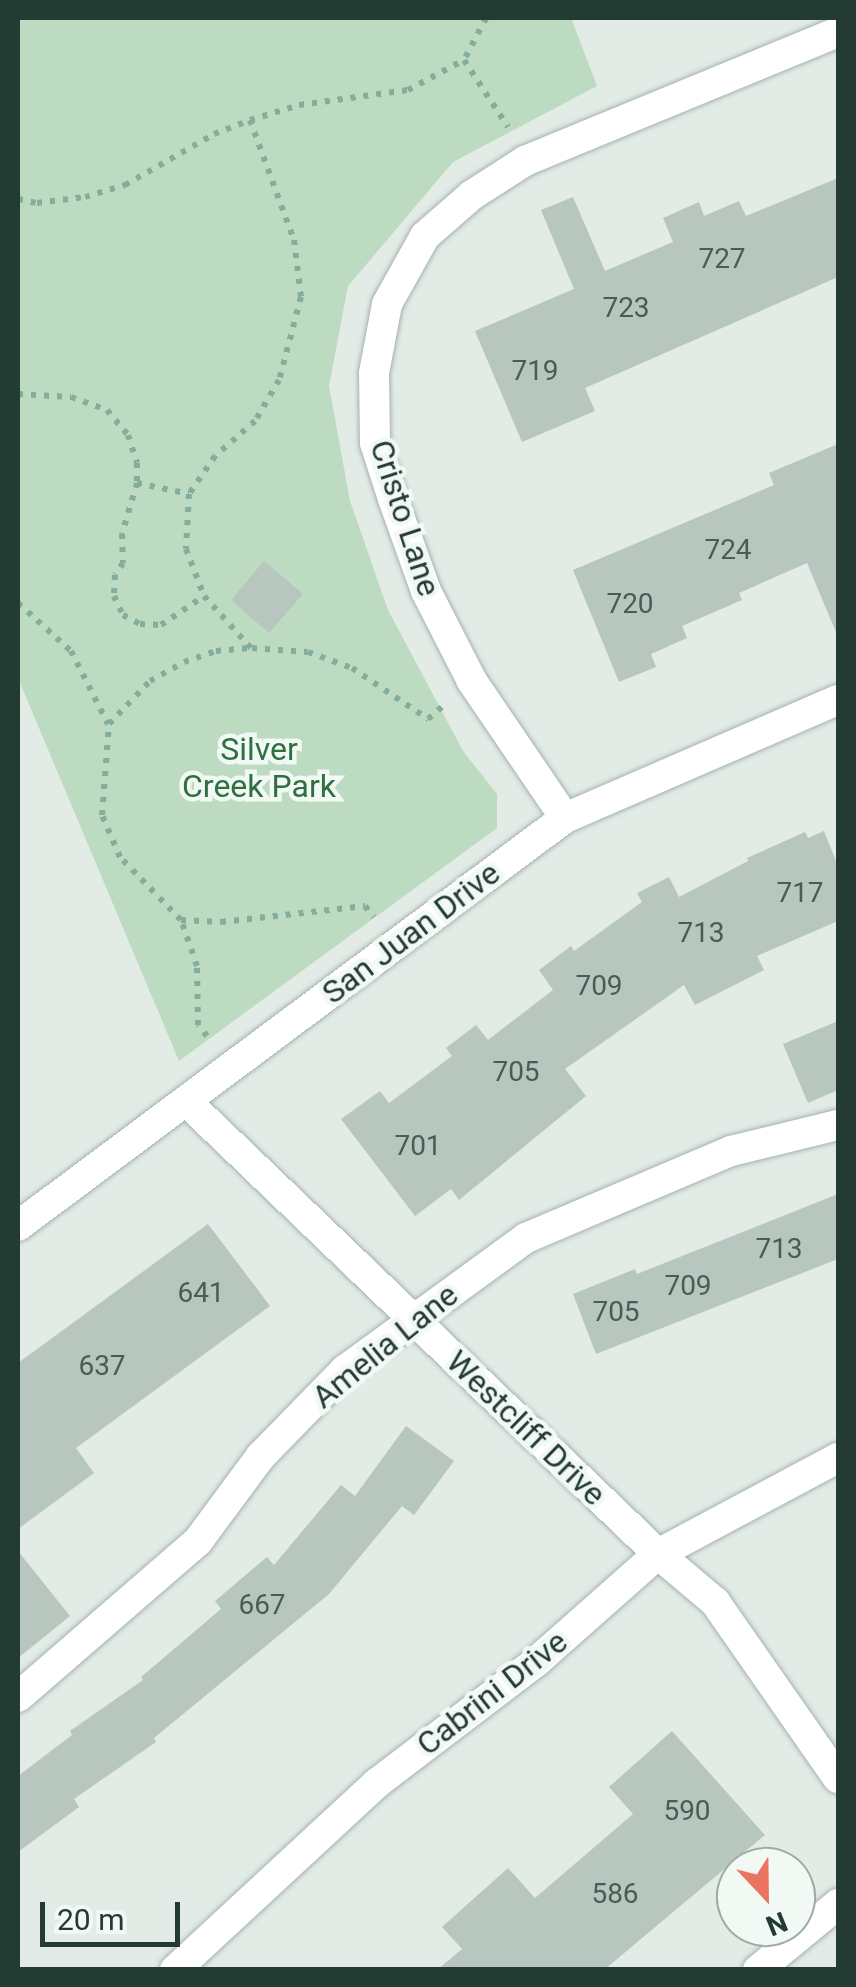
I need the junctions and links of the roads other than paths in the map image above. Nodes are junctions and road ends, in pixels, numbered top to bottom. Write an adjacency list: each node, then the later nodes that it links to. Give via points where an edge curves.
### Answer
1 (838, 32): 3 (street, Cristo Lane, via 524,162 425,236 387,304 374,373 375,443 426,591 472,682)
2 (838, 700): 3 (street, San Juan Drive)
3 (565, 818): 4 (street, San Juan Drive)
4 (186, 1101): 6 (street, San Juan Drive); 7 (street, Westcliff Drive)
5 (838, 1125): 7 (street, Amelia Lane, via 731,1151 526,1238)
6 (18, 1226)
7 (412, 1318): 9 (street, Westcliff Drive); 10 (street, Amelia Lane, via 345,1370 261,1456 198,1540)
8 (838, 1458): 9 (street, Cabrini Drive)
9 (658, 1554): 11 (street, Westcliff Drive, via 715,1602); 13 (street, Cabrini Drive, via 537,1661 378,1783)
10 (18, 1697)
11 (838, 1778)
12 (838, 1904): 14 (street)
13 (175, 1970)
14 (758, 1970)

